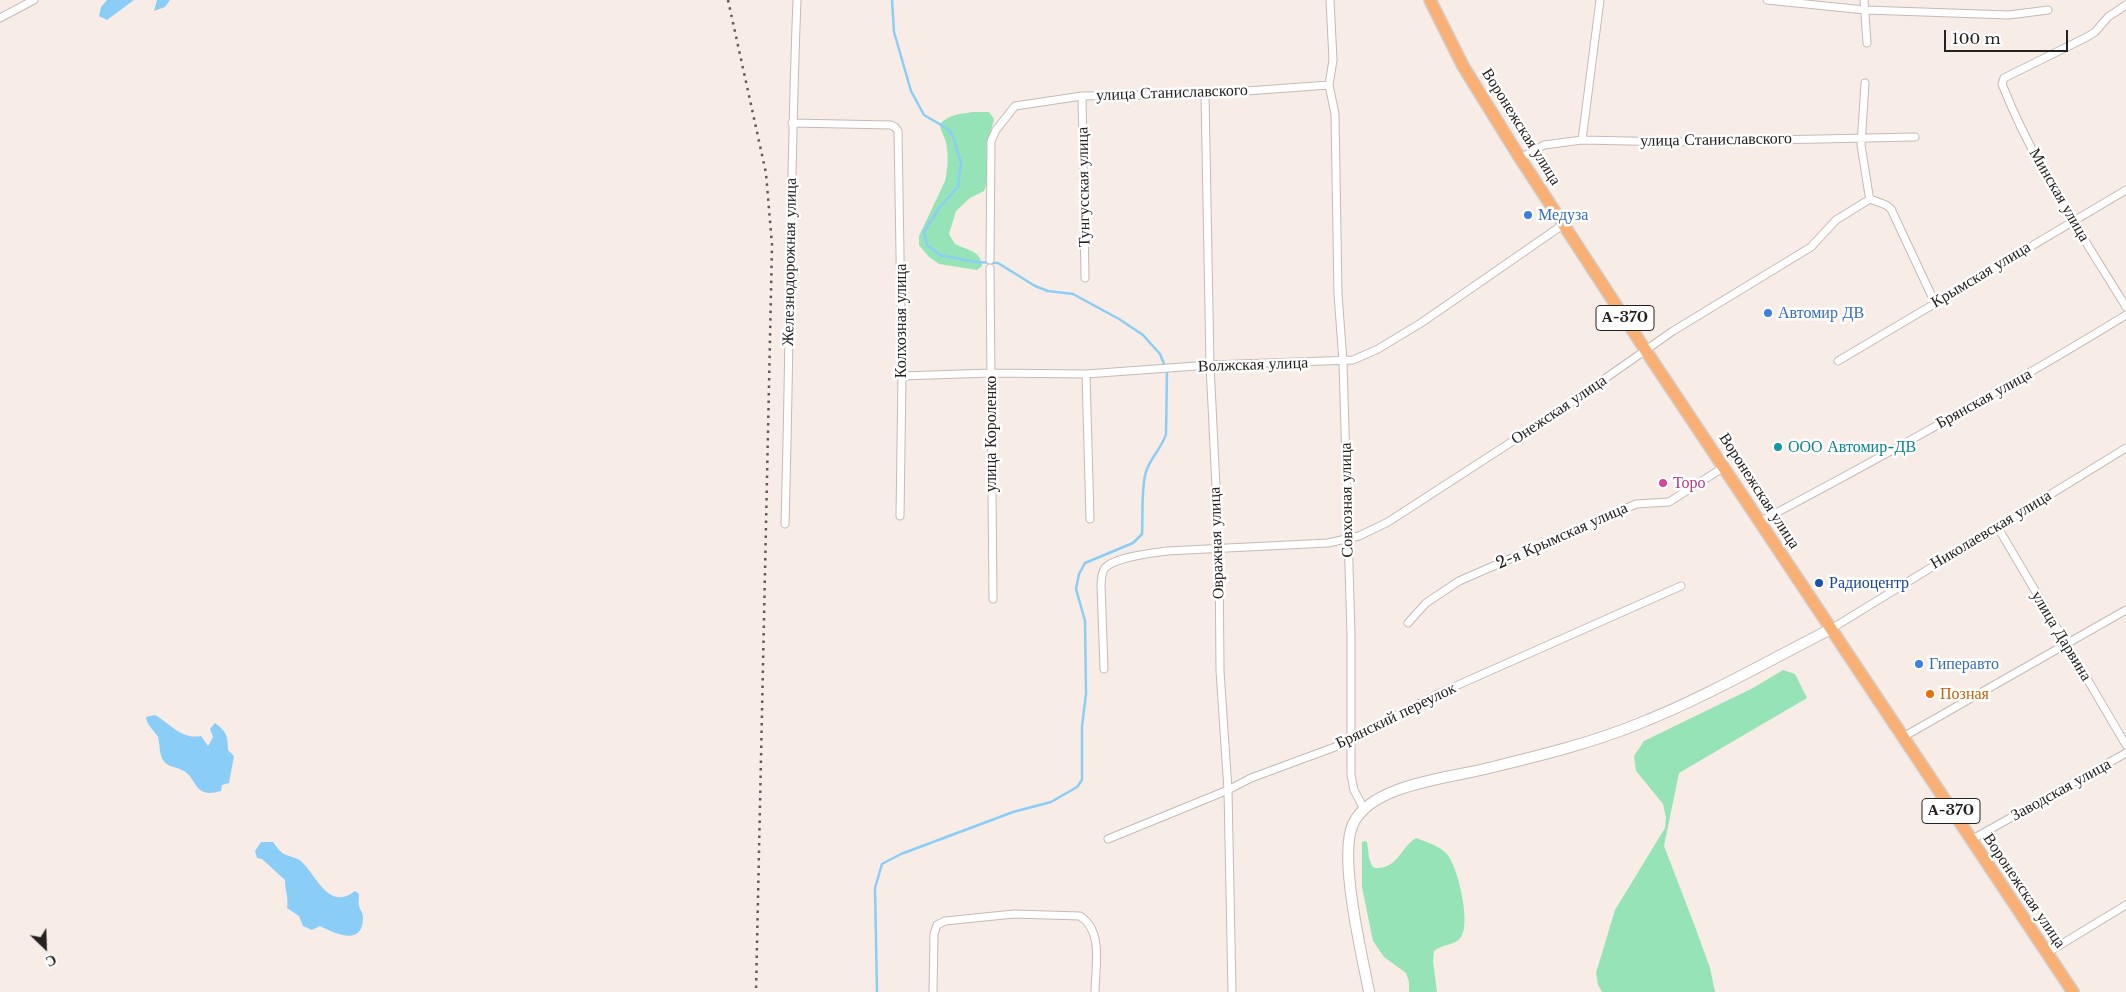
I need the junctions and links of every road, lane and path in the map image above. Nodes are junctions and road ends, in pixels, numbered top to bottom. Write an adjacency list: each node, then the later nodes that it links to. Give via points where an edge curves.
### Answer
1 (34, 0): 11 (street)
2 (797, 0): 17 (street, Железнодорожная улица)
3 (1330, 0): 14 (street, Совхозная улица, via 1333,60)
4 (1430, 0): 21 (highway, Воронежская улица / А-370, via 1463,66)
5 (1600, 0): 20 (street)
6 (1767, 0): 9 (street)
7 (1864, 0): 9 (street)
8 (2126, 5): 24 (street, Минская улица, via 2108,17 2095,32 2004,78 2002,84 2016,117)
9 (1865, 10): 10 (street, via 2009,15); 12 (street)
10 (2048, 10)
11 (0, 18)
12 (1867, 43)
13 (1865, 83): 19 (street)
14 (1329, 85): 15 (street, улица Станиславского); 34 (street, Совхозная улица, via 1335,114 1338,294)
15 (1205, 94): 16 (street, улица Станиславского); 35 (street, Овражная улица)
16 (1082, 96): 26 (street, улица Станиславского, via 1015,106 996,130 991,141); 28 (street, Тунгусская улица)
17 (792, 122): 38 (street, Колхозная улица, via 895,127 899,137); 44 (street, Железнодорожная улица)
18 (1915, 137): 19 (street, улица Станиславского)
19 (1861, 138): 20 (street, улица Станиславского, via 1675,142); 23 (street)
20 (1582, 140): 21 (street, улица Станиславского, via 1544,145)
21 (1520, 158): 25 (highway, Воронежская улица / А-370)
22 (2126, 190): 24 (street, Крымская улица)
23 (1870, 199): 29 (street, via 1891,209); 32 (street, Онежская улица, via 1836,220 1811,247 1684,324)
24 (2073, 220): 29 (street, Крымская улица); 30 (street, Минская улица)
25 (1564, 224): 32 (highway, Воронежская улица / А-370); 34 (street, Волжская улица, via 1421,323 1363,356)
26 (990, 260)
27 (990, 268): 36 (street, улица Короленко)
28 (1085, 278)
29 (1935, 303): 33 (street, Крымская улица)
30 (2126, 307)
31 (2126, 315): 43 (street, Брянская улица, via 1947,420)
32 (1646, 351): 40 (highway, Воронежская улица / А-370); 46 (street, Онежская улица, via 1388,522)
33 (1838, 361)
34 (1343, 362): 35 (street, Волжская улица); 46 (street, Совхозная улица)
35 (1210, 366): 37 (street, Волжская улица); 47 (street, Овражная улица)
36 (991, 373): 37 (street, Волжская улица); 38 (street, Волжская улица); 49 (street, улица Короленко)
37 (1086, 374): 42 (street)
38 (902, 376): 41 (street, Колхозная улица)
39 (2126, 448): 45 (street, Николаевская улица)
40 (1724, 467): 43 (highway, Воронежская улица / А-370); 51 (street, 2-я Крымская улица, via 1670,502 1636,504 1459,581 1426,603)
41 (900, 516)
42 (1090, 519)
43 (1761, 521): 52 (highway, Воронежская улица / А-370)
44 (785, 524)
45 (1997, 526): 52 (street, Николаевская улица); 53 (street, улица Дарвина)
46 (1348, 539): 47 (street, Онежская улица, via 1328,543); 56 (street, Совхозная улица)
47 (1219, 548): 54 (street, via 1148,553 1112,563 1106,568 1102,573); 59 (street, Овражная улица, via 1220,671)
48 (1681, 586): 56 (street, Брянский переулок, via 1440,693)
49 (993, 599)
50 (2126, 610): 53 (street)
51 (1408, 623)
52 (1831, 629): 55 (highway, Воронежская улица / А-370); 60 (main road, via 1638,724 1569,748 1394,791)
53 (2067, 645): 55 (street); 57 (street, улица Дарвина)
54 (1104, 669)
55 (1903, 737): 62 (highway, Воронежская улица / А-370)
56 (1352, 739): 59 (street, Брянский переулок); 60 (street, Совхозная улица, via 1351,775 1354,790)
57 (2126, 745)
58 (2126, 754): 62 (street, Заводская улица)
59 (1228, 790): 61 (street, Брянский переулок); 67 (street, Овражная улица)
60 (1364, 809): 68 (main road, via 1352,824 1349,835 1350,892)
61 (1108, 839)
62 (1971, 840): 64 (highway, Воронежская улица / А-370)
63 (2126, 905): 64 (street)
64 (2047, 953): 69 (highway, Воронежская улица / А-370)
65 (933, 992): 66 (street, via 937,925 945,921 1014,914 1080,916 1087,920 1095,936)
66 (1095, 992)
67 (1232, 992)
68 (1369, 992)
69 (2073, 992)

